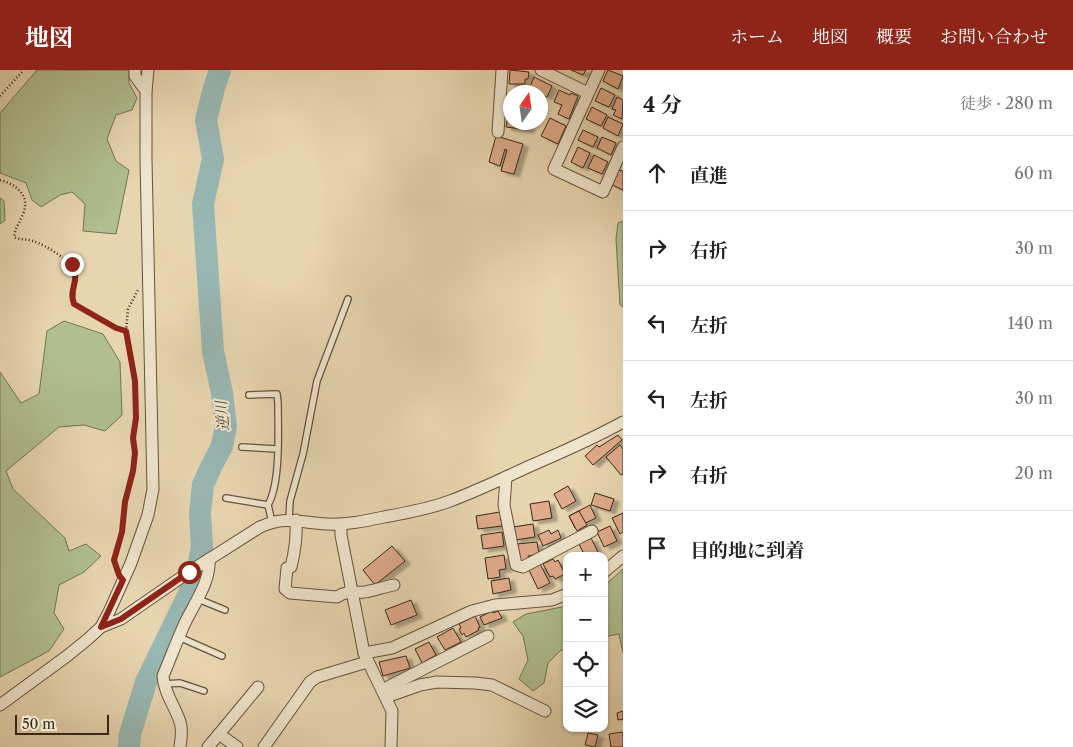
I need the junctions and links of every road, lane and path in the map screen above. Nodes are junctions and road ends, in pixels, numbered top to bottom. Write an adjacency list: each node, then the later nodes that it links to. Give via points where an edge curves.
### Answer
1 (135, 70): 7 (street)
2 (148, 70): 7 (street)
3 (502, 70): 10 (street)
4 (541, 70): 8 (street)
5 (599, 70): 8 (street)
6 (22, 72): 9 (path)
7 (146, 91): 13 (street)
8 (588, 93): 11 (street, via 554,169 602,192)
9 (0, 96)
10 (498, 132)
11 (623, 147)
12 (0, 180): 15 (path, via 10,182 20,190 25,200 26,207 14,237 33,241 72,264 76,272 71,296 74,304)
13 (148, 277): 15 (path, via 134,294 128,309); 30 (street, via 153,489 148,515)
14 (348, 298): 23 (lane, via 317,381 290,501)
15 (126, 331): 30 (path, via 135,381 136,418 133,471 114,560)
16 (249, 395): 19 (lane, via 277,394)
17 (623, 422): 20 (street)
18 (242, 447): 19 (lane)
19 (277, 449): 22 (lane, via 273,497)
20 (506, 477): 25 (street, via 429,508); 26 (street, via 504,505 516,565 523,568)
21 (226, 498): 22 (lane)
22 (268, 505): 24 (lane)
23 (292, 520): 24 (street); 25 (street); 32 (street, via 297,533 292,567 287,568 284,589 290,593 328,597)
24 (272, 522): 28 (street, via 260,526)
25 (341, 524): 32 (street)
26 (592, 531)
27 (623, 556): 29 (street)
28 (207, 560): 34 (street, via 210,565); 36 (street, via 121,619)
29 (608, 569)
30 (123, 580): 36 (street)
31 (394, 585): 32 (street, via 364,592)
32 (352, 591): 40 (street)
33 (563, 596): 40 (street, via 472,612)
34 (198, 599): 35 (lane); 38 (street)
35 (225, 610)
36 (101, 627): 45 (street)
37 (488, 636): 44 (street, via 388,686)
38 (179, 637): 39 (lane); 41 (street, via 163,676)
39 (222, 656)
40 (366, 657): 44 (street); 51 (street, via 310,682)
41 (164, 684): 43 (lane, via 180,683); 48 (street, via 180,722)
42 (258, 687): 47 (street)
43 (204, 690)
44 (386, 697): 46 (street, via 437,682 475,683 492,685); 52 (street, via 392,711)
45 (0, 705)
46 (545, 711)
47 (219, 734): 49 (street); 50 (street)
48 (180, 747)
49 (208, 747)
50 (237, 747)
51 (264, 747)
52 (391, 747)

